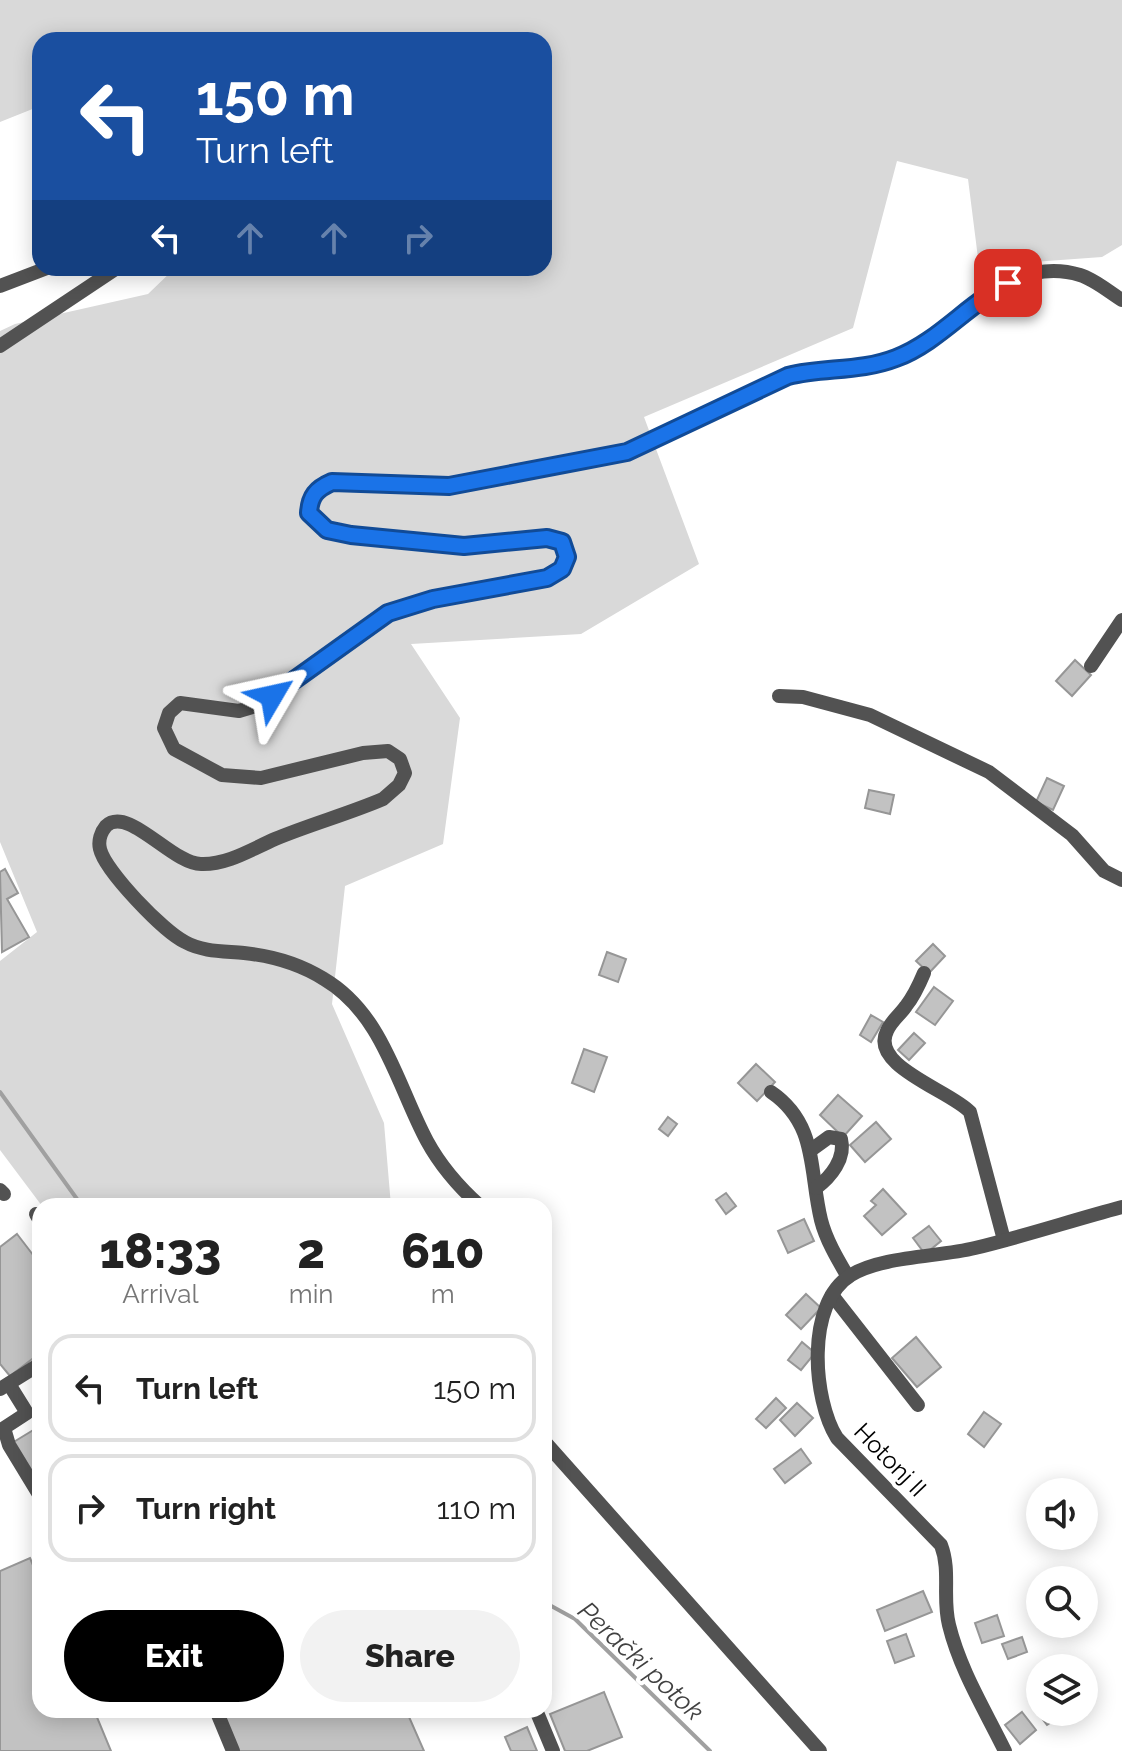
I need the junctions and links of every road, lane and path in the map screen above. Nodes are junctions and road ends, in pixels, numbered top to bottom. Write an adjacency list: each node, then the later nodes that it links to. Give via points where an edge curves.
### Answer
1 (32, 274): 3 (street)
2 (105, 276): 5 (street)
3 (0, 286)
4 (1122, 300): 14 (street, via 1084,276 1051,271 1028,275 984,296 900,357 862,370 788,376 627,452 449,486 332,482 309,501 309,513 327,530 464,546 547,538 562,542 567,557 562,569 547,578 388,613 259,705 239,711 180,703 169,713 164,728 174,749 222,775 261,778 388,751 400,759 405,773 383,799 203,865 183,862 131,823 108,825 100,848 106,862 179,939 202,948 290,962 342,992 380,1040 428,1144)
5 (0, 346)
6 (1122, 620): 7 (street)
7 (1091, 666)
8 (779, 696): 9 (street, via 818,700 870,715 989,772 1072,835 1104,871)
9 (1122, 880)
10 (924, 973): 16 (street, via 884,1035 884,1046 902,1068 970,1112)
11 (771, 1092): 12 (street, via 796,1114)
12 (811, 1150): 13 (street); 13 (street, via 829,1137 841,1139 843,1147 835,1168)
13 (816, 1188): 17 (street, via 822,1224)
14 (472, 1198)
15 (1122, 1207): 16 (street, Hotonj II)
16 (1004, 1240): 17 (street, Hotonj II, via 869,1267)
17 (848, 1277): 18 (street, Hotonj II)
18 (832, 1295): 21 (street); 31 (street, Hotonj II, via 823,1317 818,1373 828,1422 837,1438 941,1545 948,1561 944,1594 954,1644)
19 (32, 1369): 20 (street)
20 (5, 1386): 23 (street)
21 (918, 1405)
22 (32, 1410): 23 (street)
23 (27, 1413): 25 (street, via 4,1428)
24 (552, 1450): 30 (street)
25 (32, 1483)
26 (219, 1718): 28 (street)
27 (539, 1718): 29 (street)
28 (233, 1751)
29 (553, 1751)
30 (820, 1751)
31 (1005, 1751)

